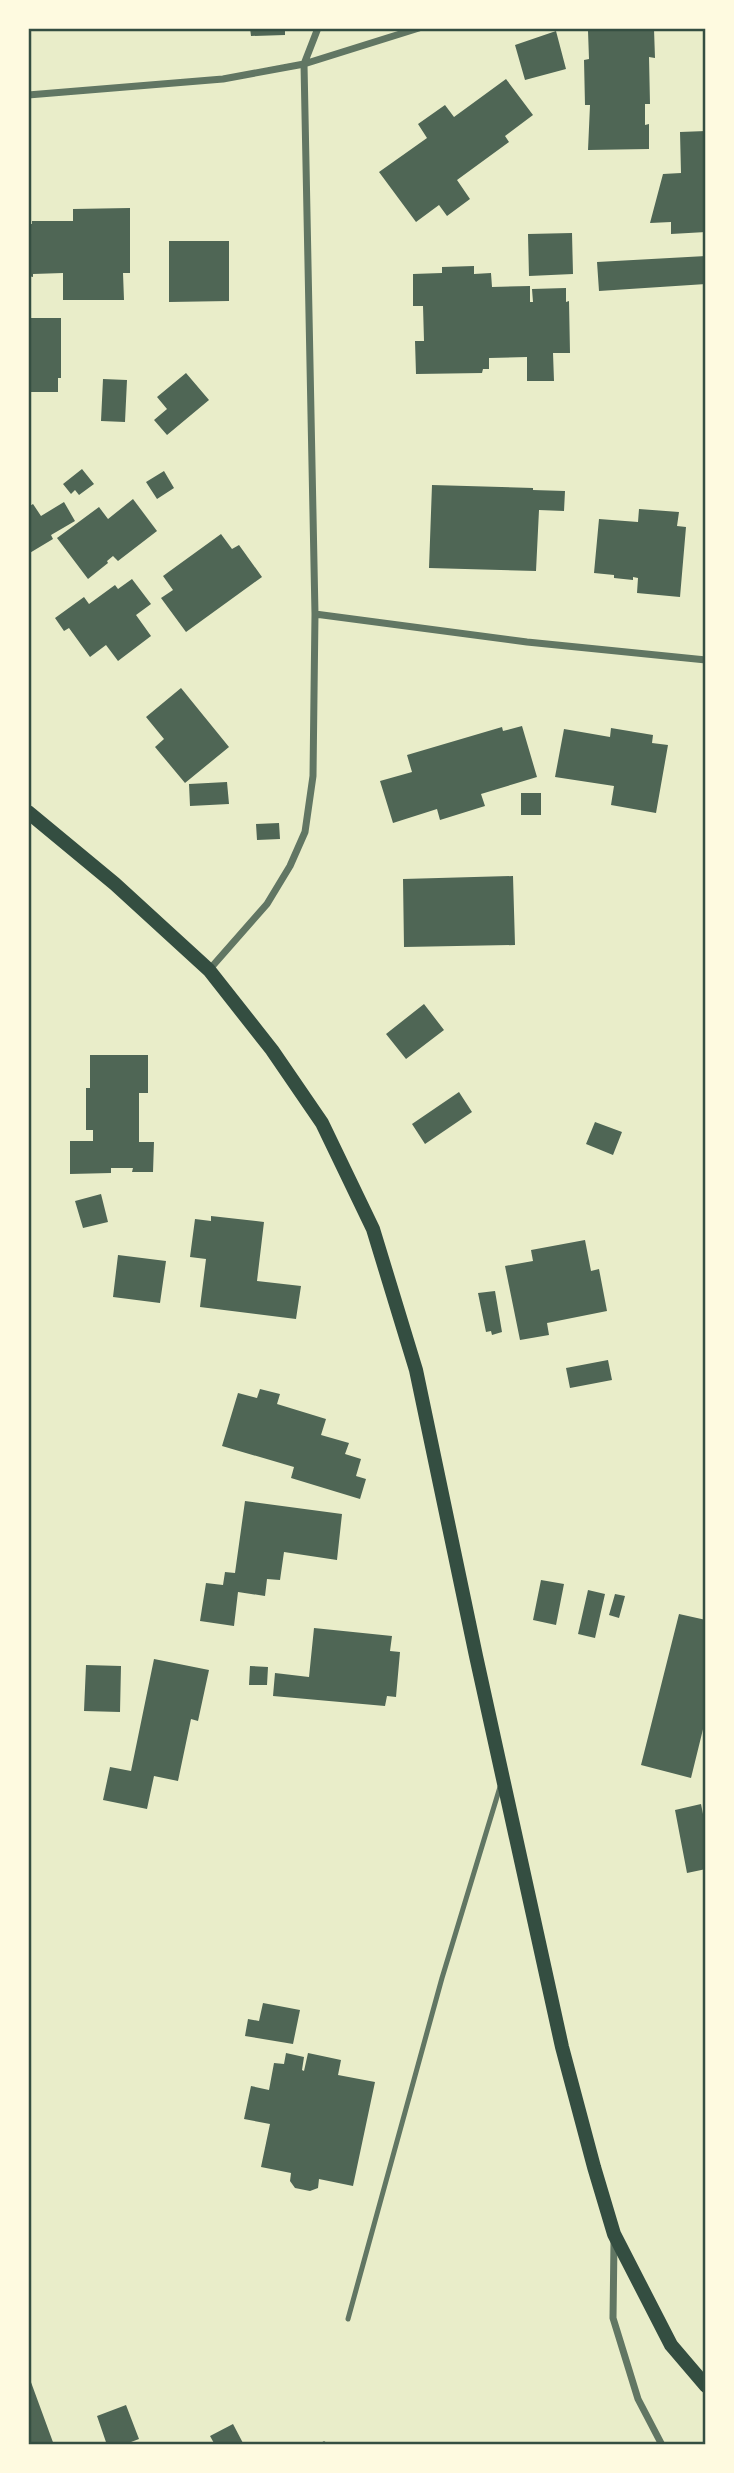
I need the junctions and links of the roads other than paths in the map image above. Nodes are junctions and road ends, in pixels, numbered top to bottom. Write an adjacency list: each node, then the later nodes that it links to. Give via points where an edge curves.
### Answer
1 (318, 28): 3 (street)
2 (419, 28): 3 (street)
3 (304, 64): 4 (street, via 223,79); 5 (street)
4 (28, 94)
5 (316, 614): 6 (street); 8 (street, via 313,776 305,832 267,904)
6 (706, 660)
7 (28, 812): 8 (main road)
8 (209, 970): 9 (main road, via 322,1123 373,1229 416,1370)
9 (503, 1777): 10 (main road, via 562,2048); 11 (lane)
10 (614, 2234): 12 (main road, via 671,2345); 13 (street, via 613,2318 638,2399)
11 (348, 2319)
12 (706, 2386)
13 (662, 2445)

